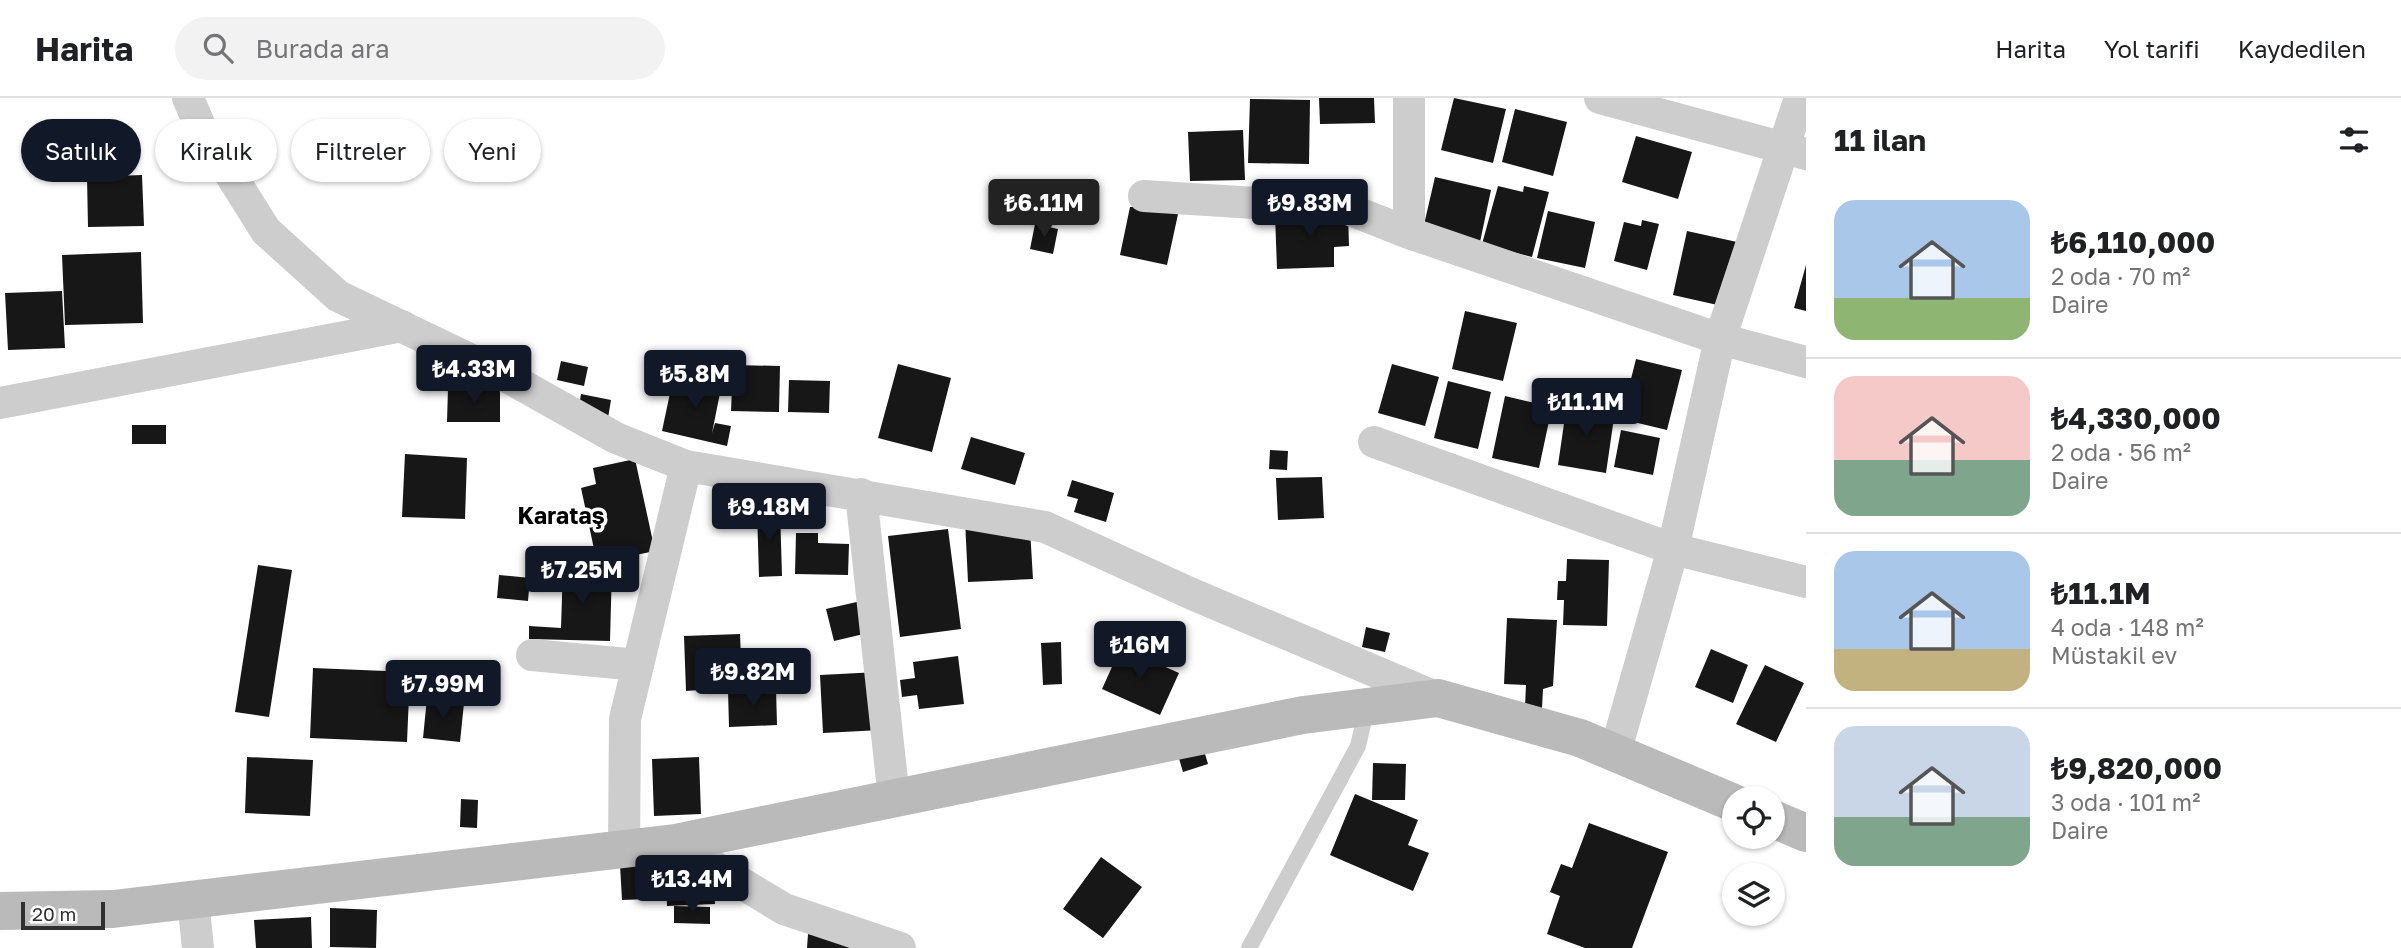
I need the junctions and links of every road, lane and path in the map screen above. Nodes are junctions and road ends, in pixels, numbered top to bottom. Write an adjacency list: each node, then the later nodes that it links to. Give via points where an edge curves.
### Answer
1 (188, 98): 8 (street, via 200,126 266,231 338,296)
2 (1409, 98): 7 (street)
3 (1600, 98): 5 (street)
4 (1800, 98): 5 (street)
5 (1795, 151): 9 (street)
6 (1144, 196): 7 (street, via 1348,209)
7 (1409, 233): 9 (street)
8 (402, 326): 11 (street); 13 (street, via 511,379 616,438)
9 (1720, 339): 10 (street); 15 (street)
10 (1806, 362)
11 (0, 404)
12 (1374, 442): 15 (street)
13 (686, 466): 14 (street); 18 (street)
14 (861, 494): 19 (street, via 1045,527); 23 (street)
15 (1673, 548): 16 (street); 21 (street)
16 (1806, 582)
17 (532, 655): 18 (street)
18 (638, 665): 27 (street, via 625,719)
19 (1438, 698): 20 (street); 21 (street, via 1580,738)
20 (1367, 707): 23 (street, via 1303,715); 32 (lane, via 1359,746)
21 (1615, 753): 22 (street)
22 (1722, 798)
23 (894, 799): 26 (street)
24 (1785, 824): 25 (street)
25 (1806, 833)
26 (675, 843): 27 (street); 31 (street, via 784,909)
27 (624, 849): 28 (street)
28 (193, 900): 29 (street, via 113,909); 30 (street)
29 (0, 911)
30 (198, 948)
31 (900, 948)
32 (1249, 948)

